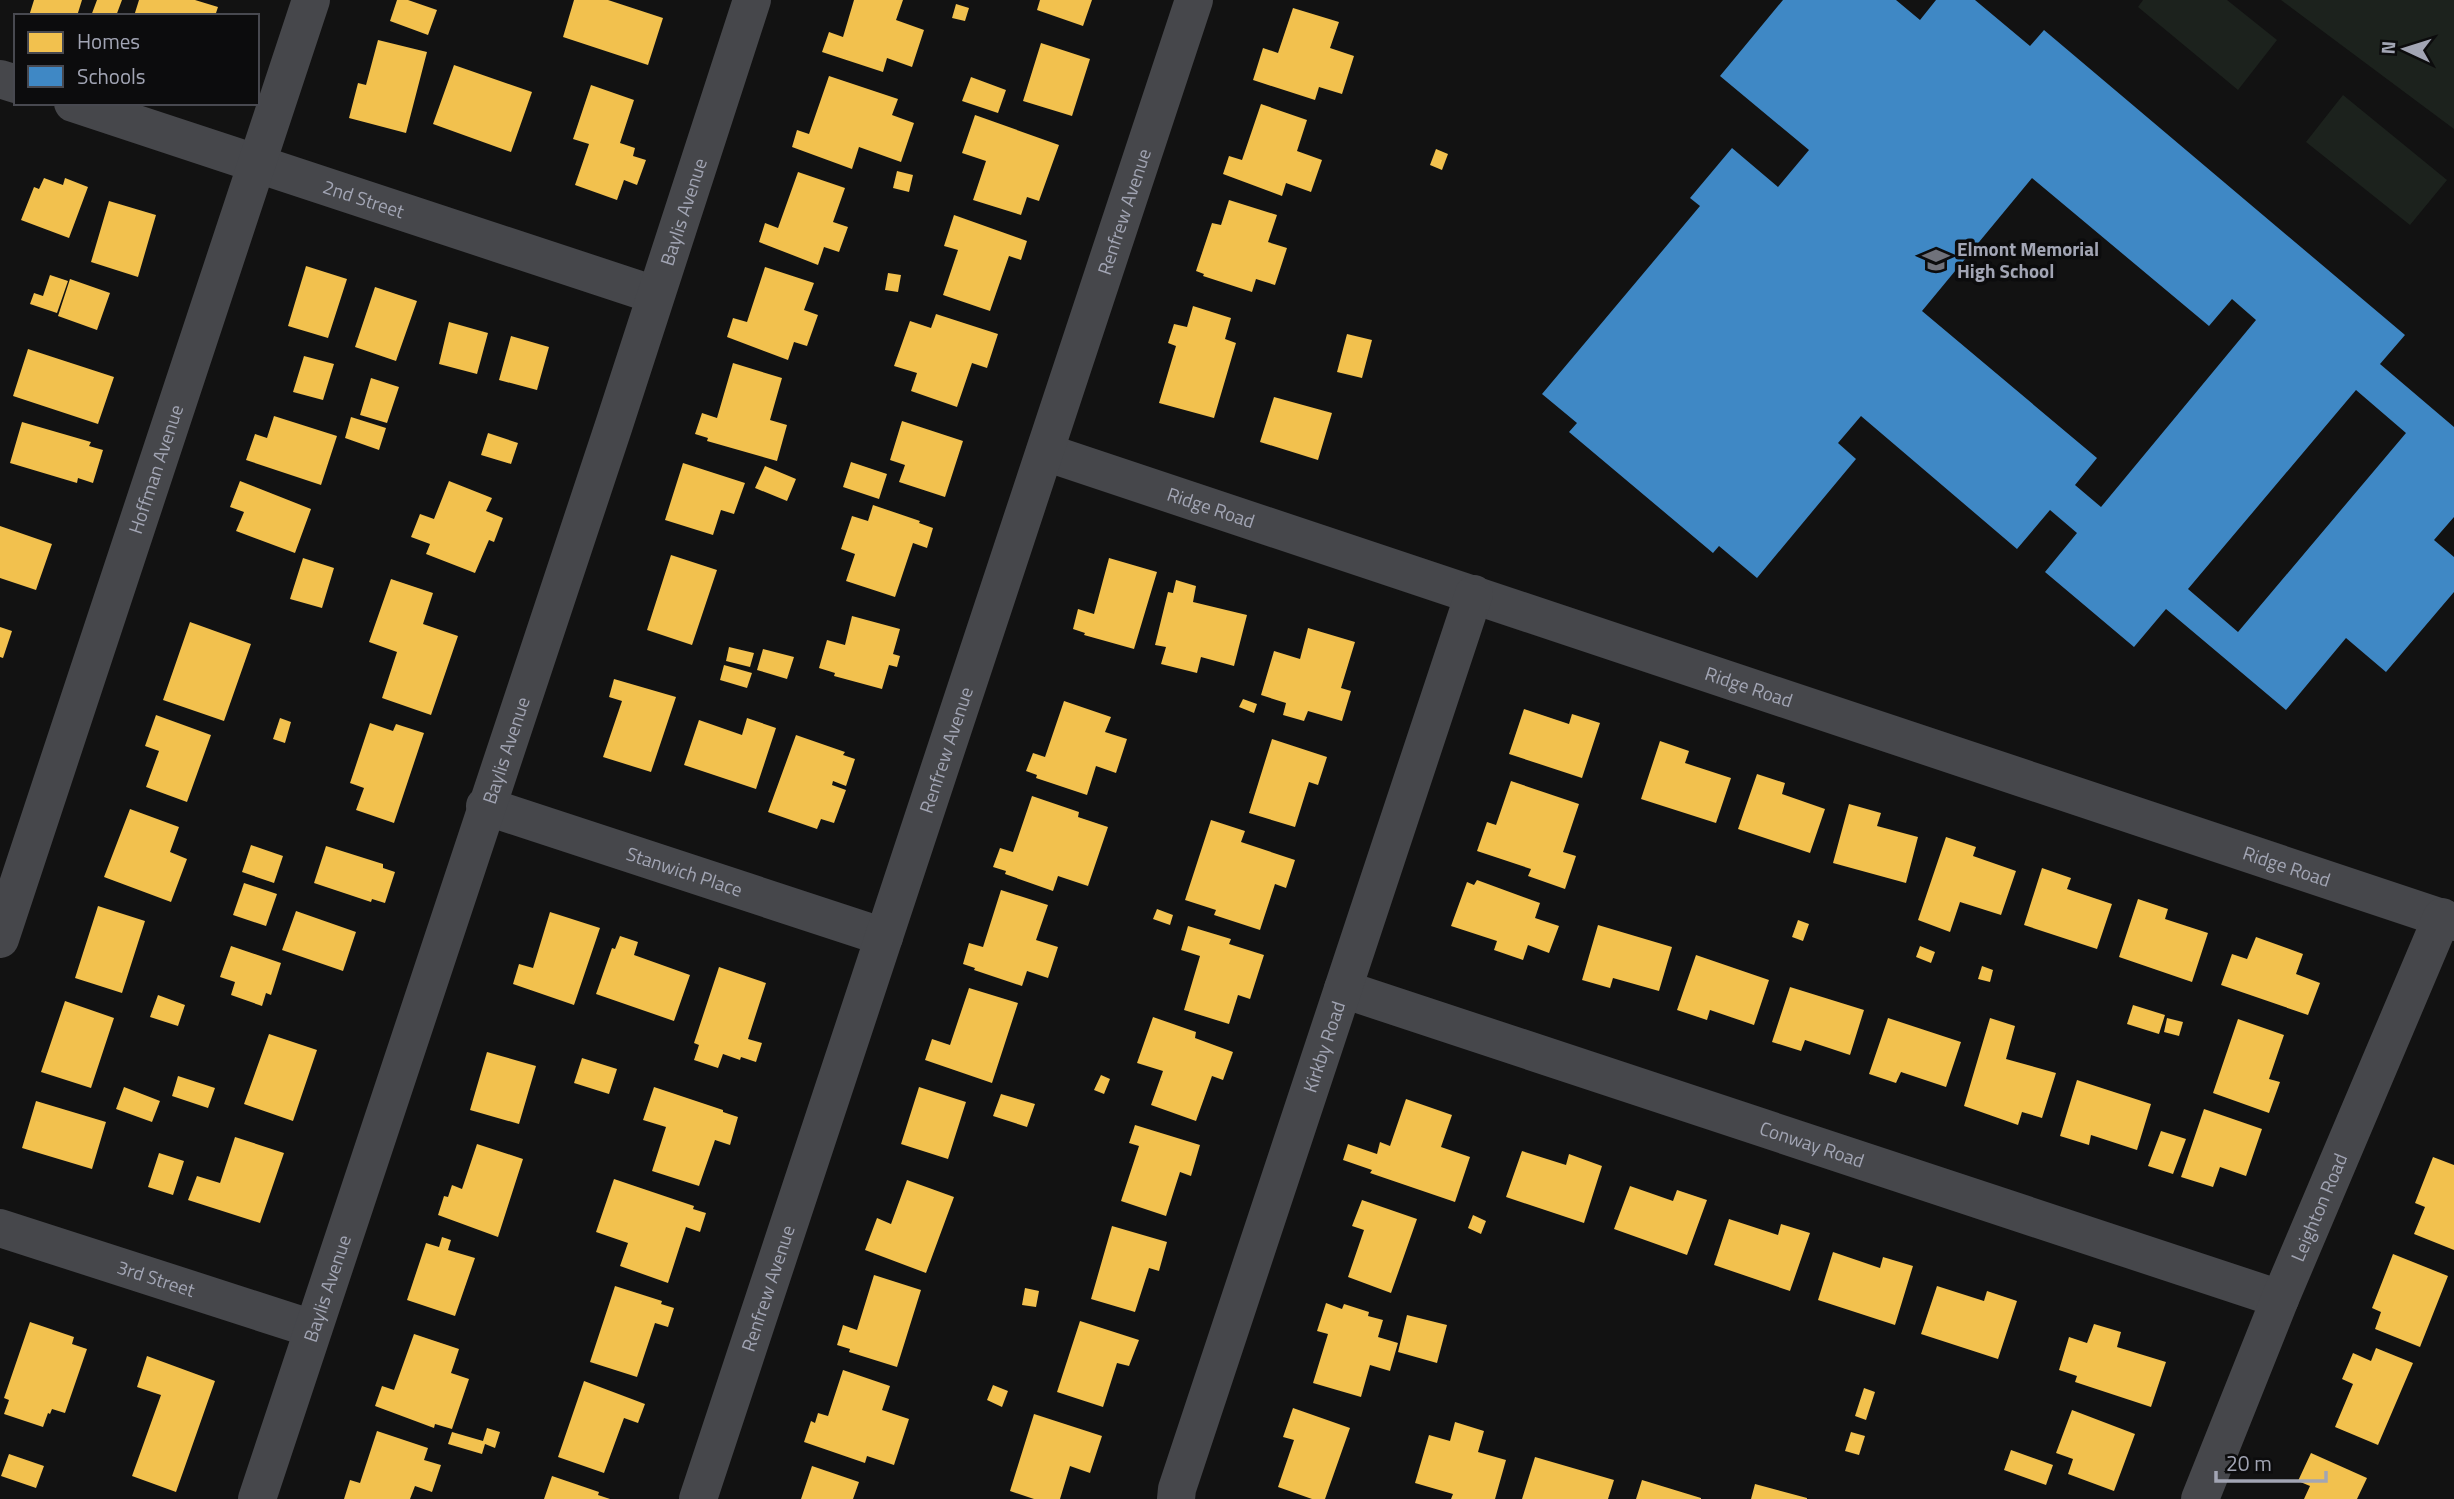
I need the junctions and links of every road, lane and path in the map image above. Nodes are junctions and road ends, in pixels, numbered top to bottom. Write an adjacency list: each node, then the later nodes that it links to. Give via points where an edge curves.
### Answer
1 (311, 0): 5 (street, Hoffman Avenue)
2 (752, 0): 6 (street, Baylis Avenue)
3 (1194, 0): 7 (street, Renfrew Avenue)
4 (79, 105): 5 (street, 2nd Street)
5 (257, 164): 6 (street, 2nd Street); 12 (street, Hoffman Avenue)
6 (655, 295): 9 (street, Baylis Avenue)
7 (1045, 452): 8 (street, Ridge Road); 11 (street, Renfrew Avenue)
8 (1475, 594): 10 (street, Ridge Road); 13 (street, Kirkby Road)
9 (485, 806): 11 (street, Stanwich Place); 16 (street, Baylis Avenue)
10 (2448, 920): 15 (street, Leighton Road)
11 (884, 937): 18 (street, Renfrew Avenue)
12 (0, 939)
13 (1343, 989): 15 (street, Conway Road); 19 (street, Kirkby Road)
14 (0, 1228): 16 (street, 3rd Street)
15 (2280, 1299): 20 (street, Leighton Road)
16 (313, 1329): 17 (street, Baylis Avenue)
17 (257, 1499)
18 (698, 1499)
19 (1177, 1499)
20 (2200, 1499)

